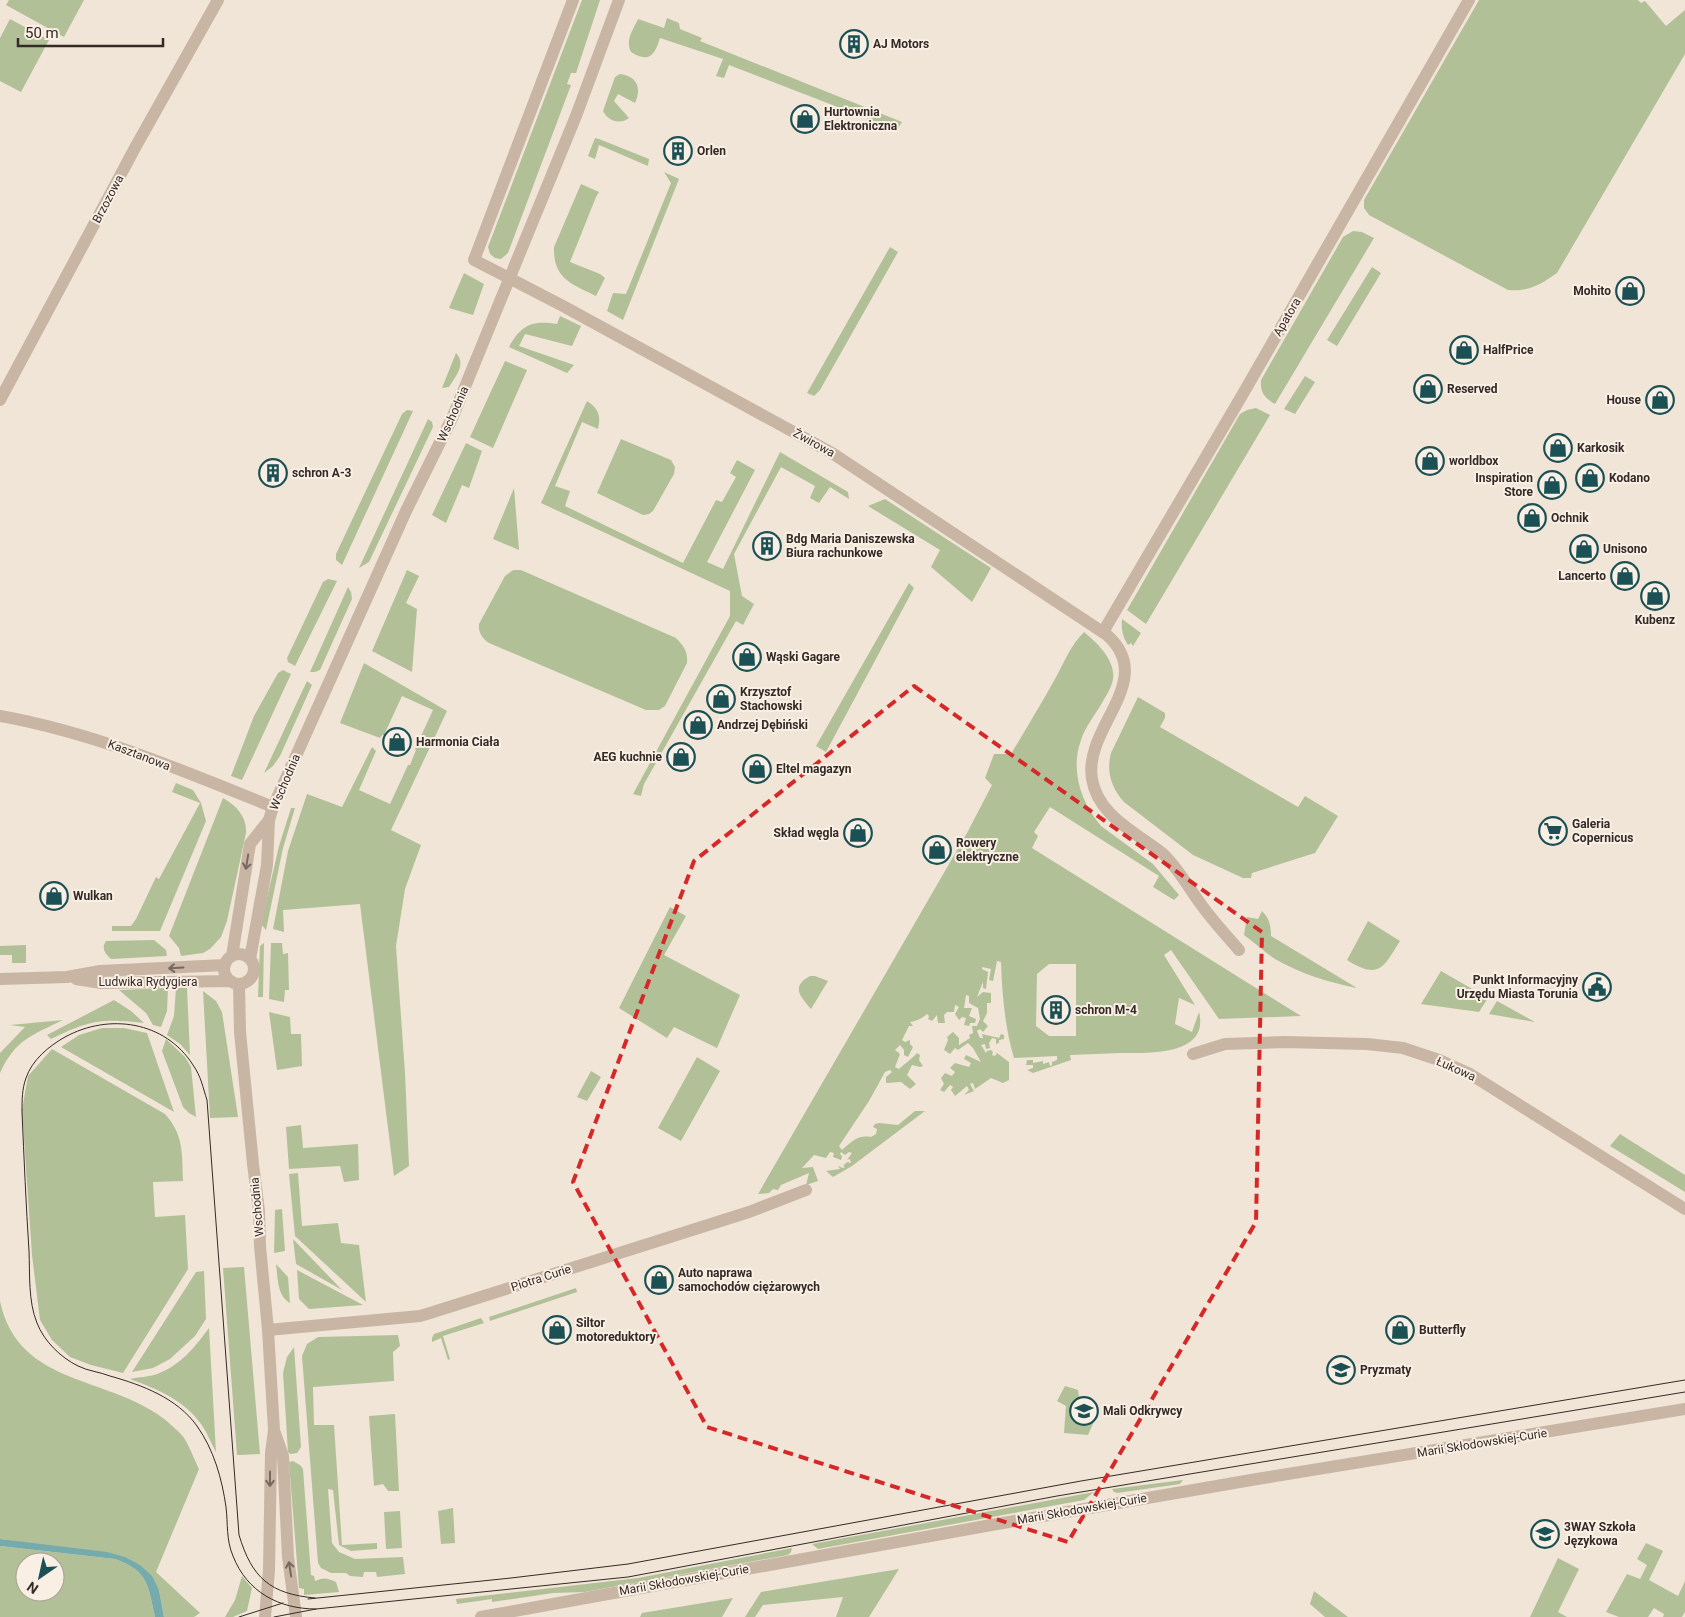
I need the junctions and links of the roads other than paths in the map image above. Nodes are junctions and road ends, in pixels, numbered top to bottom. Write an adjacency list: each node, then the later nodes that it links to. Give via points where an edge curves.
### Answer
1 (218, 0): 6 (street, Brzozowa)
2 (573, 0): 5 (street, Żwirowa, via 474,260)
3 (619, 0): 5 (street, Wschodnia)
4 (1469, 0): 7 (street, Apatora)
5 (510, 279): 7 (street, Żwirowa, via 832,453); 9 (street, Wschodnia, via 453,416 406,511)
6 (0, 400)
7 (1103, 632): 11 (street, Żwirowa, via 1119,651 1125,677 1120,697 1092,753 1091,777 1098,798 1115,819 1166,856)
8 (0, 716): 9 (street, Kasztanowa, via 104,741)
9 (273, 807): 10 (street, Wschodnia)
10 (269, 820): 12 (street, Wschodnia, via 267,865); 13 (street, Wschodnia, one-way to 13, via 250,844)
11 (1239, 950)
12 (250, 959): 13 (street, via 242,954); 16 (street, via 254,972 248,981)
13 (228, 960): 14 (street, Ludwika Rydygiera, one-way to 14); 16 (street, via 225,974)
14 (66, 977): 15 (street, Ludwika Rydygiera); 16 (street, Ludwika Rydygiera, via 101,983)
15 (0, 979)
16 (235, 982): 20 (street, Wschodnia)
17 (1193, 1054): 19 (street, Łukowa, via 1225,1044 1285,1042 1403,1048 1470,1074)
18 (806, 1190): 20 (street, Piotra Curie, via 749,1212 430,1314)
19 (1685, 1209)
20 (268, 1330): 22 (street, Wschodnia)
21 (1685, 1409): 25 (street, Marii Skłodowskiej-Curie, via 980,1526)
22 (274, 1430): 23 (street, Wschodnia, one-way to 23, via 270,1453 270,1570); 24 (street, Wschodnia, one-way to 22, via 288,1557 283,1456)
23 (264, 1617)
24 (296, 1617)
25 (481, 1617)

